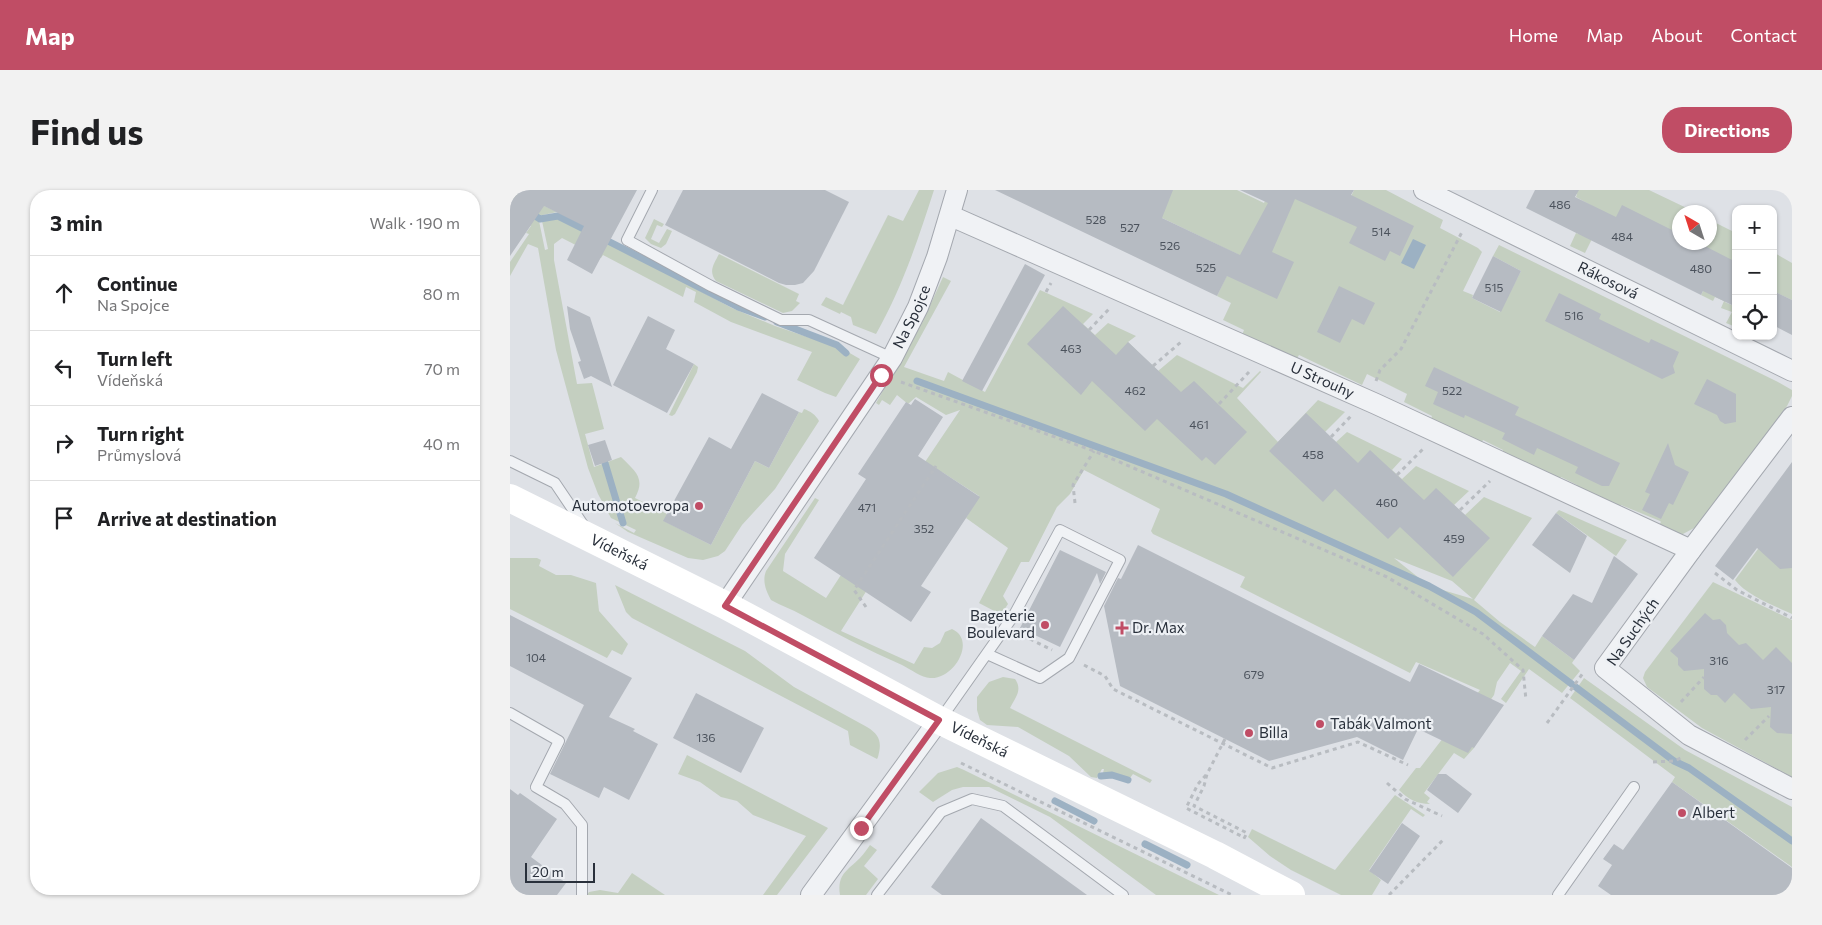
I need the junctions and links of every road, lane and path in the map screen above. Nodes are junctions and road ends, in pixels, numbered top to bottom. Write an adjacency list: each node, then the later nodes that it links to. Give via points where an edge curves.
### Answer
1 (652, 190): 9 (lane, via 627,240 781,320 809,320)
2 (958, 190): 5 (street, Na Spojce)
3 (1424, 190): 4 (street, Rákosová)
4 (1472, 214): 12 (street, Rákosová); 15 (path, via 1401,349 1380,370)
5 (951, 216): 9 (street, Na Spojce, via 918,307); 15 (street, U Strouhy)
6 (1110, 308): 7 (path)
7 (1089, 330)
8 (1182, 341): 10 (path)
9 (892, 358): 13 (street, Na Spojce)
10 (1153, 366)
11 (1255, 366): 14 (path)
12 (1792, 371)
13 (881, 375): 19 (path); 30 (street, Na Spojce)
14 (1219, 404)
15 (1362, 406): 17 (path); 28 (street, U Strouhy)
16 (1792, 417): 28 (street, Na Suchých)
17 (1331, 437)
18 (1426, 445): 22 (path)
19 (1094, 451): 25 (path, via 1073,485); 39 (path, via 1388,577 1483,634 1523,670)
20 (510, 461): 27 (lane, via 555,483)
21 (936, 466): 31 (path, via 854,590)
22 (1397, 475)
23 (1494, 476): 26 (path)
24 (510, 498): 27 (main road, Vídeňská)
25 (1075, 502)
26 (1460, 510)
27 (593, 539): 30 (main road, Vídeňská)
28 (1691, 550): 53 (street, Na Suchých, via 1605,668 1689,736)
29 (1715, 573): 32 (path, via 1736,590)
30 (725, 606): 43 (main road, Vídeňská)
31 (866, 607)
32 (1792, 618)
33 (1031, 633): 34 (path, via 1028,638)
34 (1053, 651)
35 (987, 654): 35 (lane, via 1014,615 1060,530 1120,560 1069,658 1040,678); 43 (lane)
36 (1079, 663): 47 (path, via 1105,676 1113,689)
37 (1583, 673): 44 (path)
38 (1704, 677): 40 (path)
39 (1526, 700)
40 (1675, 709)
41 (510, 713): 58 (lane, via 559,742 536,787 565,804 582,824)
42 (1769, 716): 46 (path)
43 (939, 720): 59 (street); 63 (main road, Vídeňská)
44 (1547, 723)
45 (1225, 739): 47 (path)
46 (1744, 741)
47 (1223, 744): 49 (path, via 1272,768 1358,742); 50 (path)
48 (961, 763): 62 (path)
49 (1408, 765)
50 (1207, 774): 55 (path, via 1194,806 1247,833); 55 (path, via 1186,808)
51 (1386, 783): 54 (path, via 1405,799)
52 (1634, 787): 65 (lane)
53 (1792, 789)
54 (1442, 816)
55 (1245, 838): 57 (path)
56 (1444, 839): 64 (path)
57 (1242, 842)
58 (582, 895)
59 (811, 895)
60 (877, 895): 61 (lane, via 941,812 972,799 1003,806)
61 (1123, 895)
62 (1232, 895)
63 (1291, 895)
64 (1389, 895)
65 (1558, 895)

